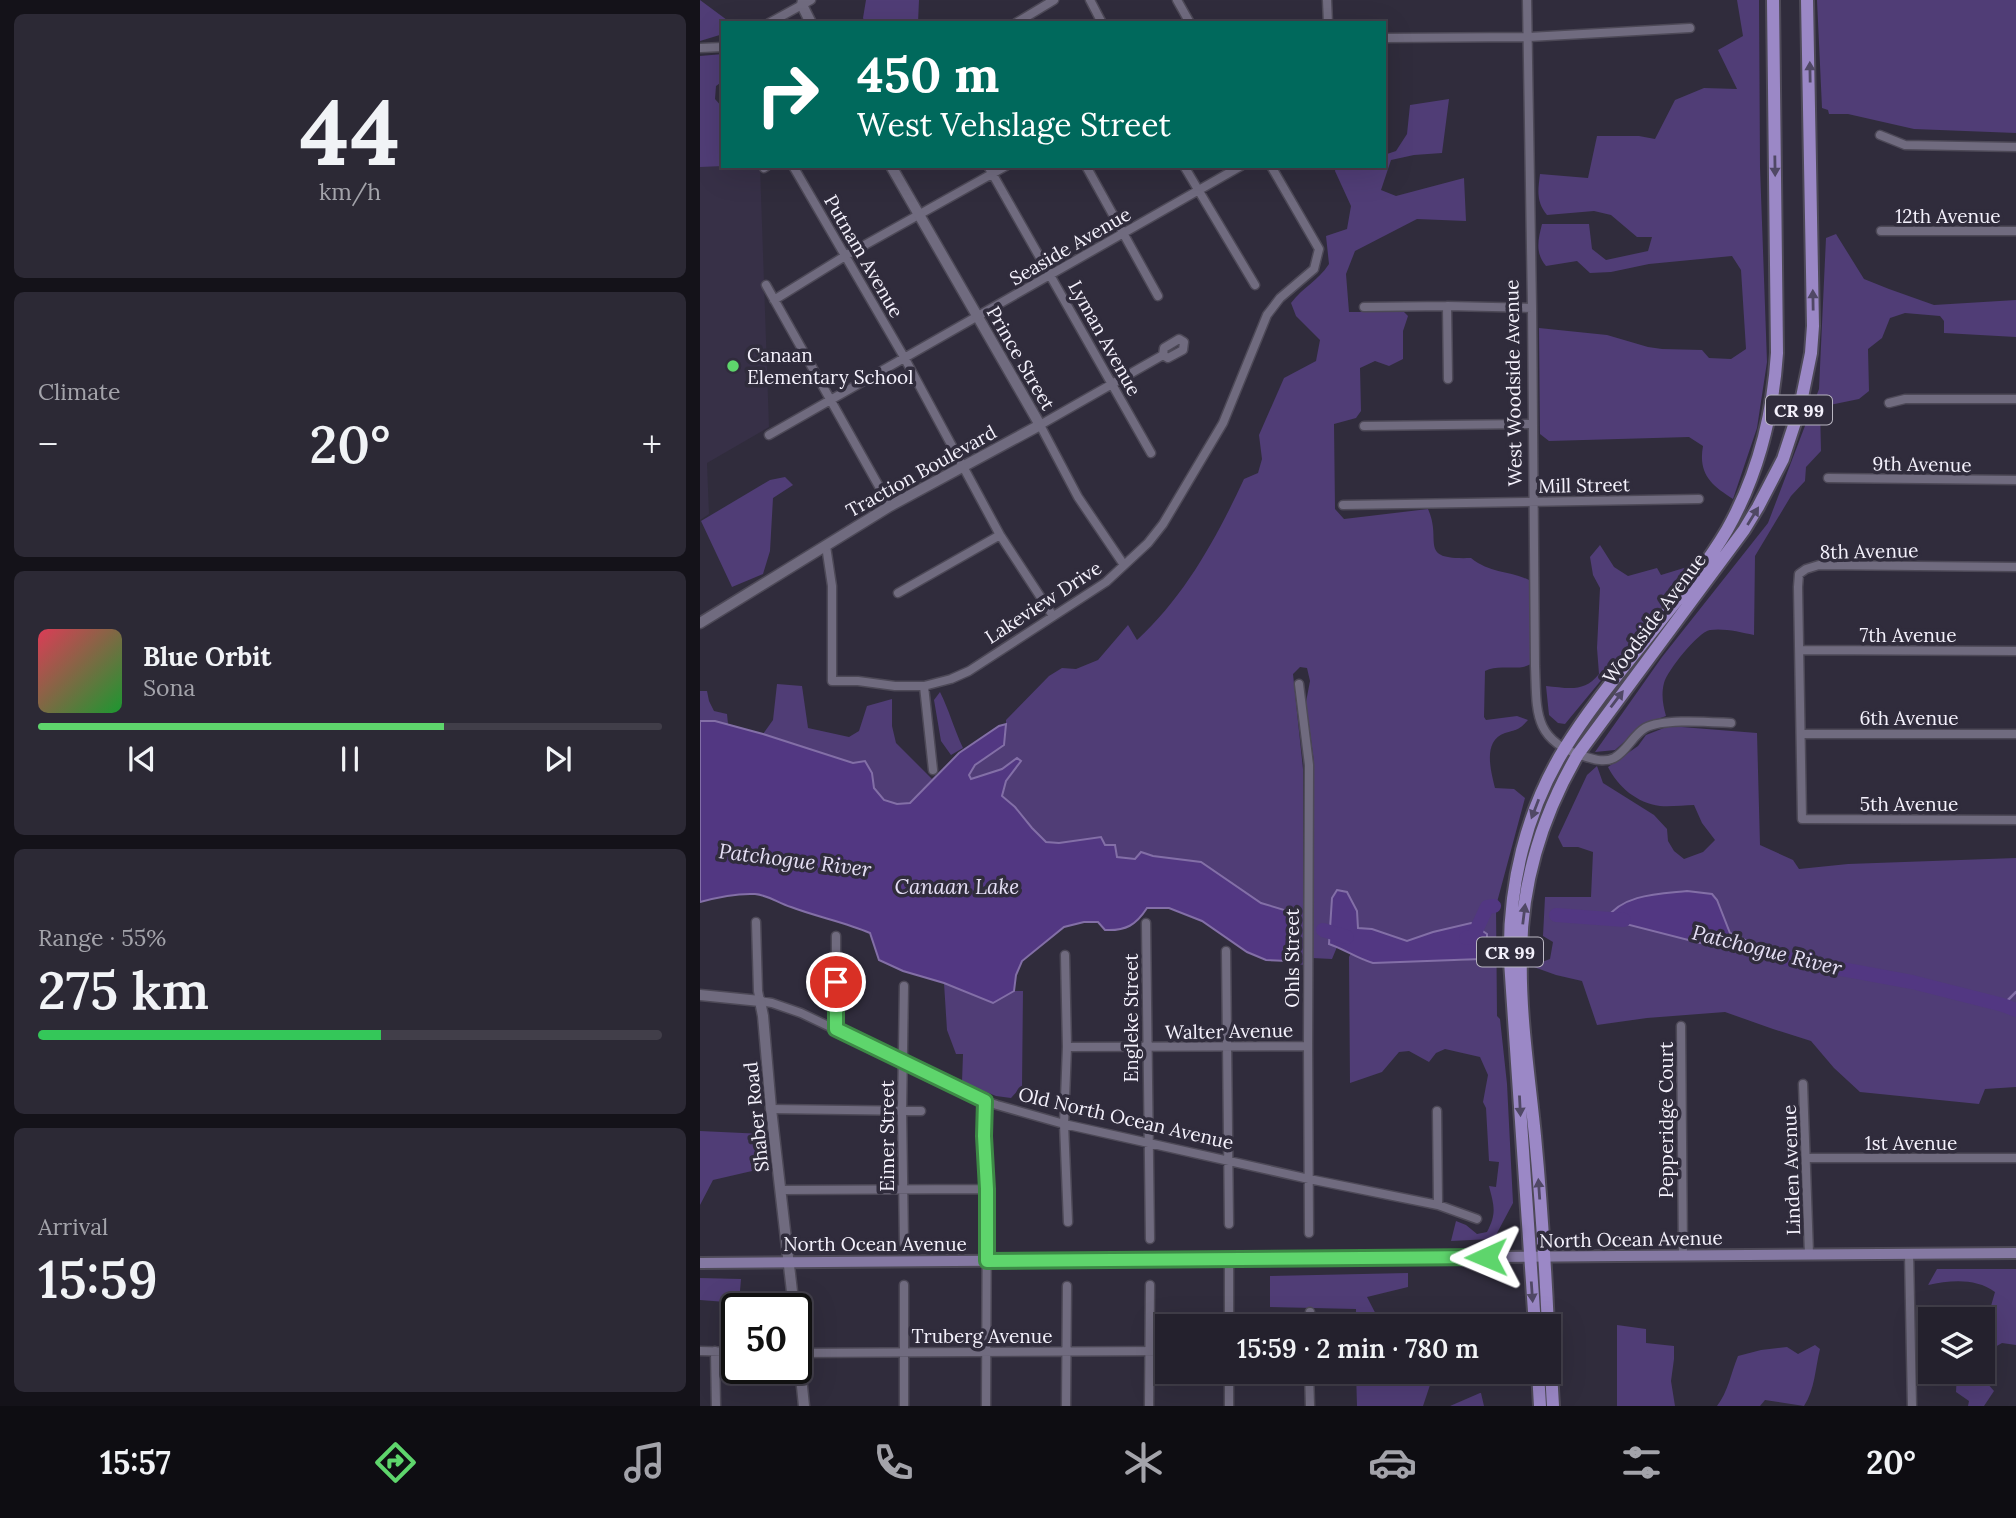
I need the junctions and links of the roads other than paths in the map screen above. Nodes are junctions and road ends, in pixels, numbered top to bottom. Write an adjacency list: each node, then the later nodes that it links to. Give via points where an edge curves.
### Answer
1 (1054, 0): 11 (street)
2 (1090, 0): 12 (street)
3 (1177, 0): 13 (street)
4 (1327, 0): 14 (street)
5 (1527, 0): 16 (street, West Woodside Avenue)
6 (1773, 0): 77 (main road, Woodside Avenue / CR 99, one-way to 77, via 1777,353 1766,432 1740,506 1719,543 1602,695)
7 (1807, 0): 77 (main road, Woodside Avenue / CR 99, one-way to 7, via 1744,530 1777,471 1800,407 1813,326)
8 (805, 2): 9 (street); 10 (street)
9 (772, 21)
10 (810, 21)
11 (1019, 21)
12 (1101, 21)
13 (1189, 21)
14 (1328, 21)
15 (1690, 28): 16 (street)
16 (1529, 37): 17 (street); 42 (street, West Woodside Avenue)
17 (1386, 38)
18 (721, 47): 19 (street)
19 (700, 48)
20 (1880, 135): 21 (street, via 1906,145)
21 (2016, 148)
22 (794, 168): 34 (street, Putnam Avenue)
23 (892, 168): 30 (street, Prince Street)
24 (1087, 168): 33 (street)
25 (1185, 168): 29 (street)
26 (1238, 168): 29 (street, Seaside Avenue)
27 (1271, 168): 65 (street, Lakeview Drive, via 1319,249 1314,269 1267,315 1223,424 1163,524)
28 (991, 170): 30 (street); 35 (street, Lyman Avenue)
29 (1198, 191): 33 (street, Seaside Avenue); 37 (street)
30 (919, 215): 34 (street); 43 (street, Prince Street)
31 (2016, 231): 32 (street, 12th Avenue)
32 (1881, 232)
33 (1124, 233): 35 (street, Seaside Avenue); 38 (street)
34 (845, 256): 39 (street); 45 (street, Putnam Avenue)
35 (1052, 275): 43 (street, Seaside Avenue); 47 (street, Lyman Avenue)
36 (766, 285): 39 (street)
37 (1255, 285)
38 (1158, 296)
39 (774, 300): 49 (street)
40 (1447, 306): 41 (street); 42 (street); 46 (street)
41 (1364, 307)
42 (1532, 308): 51 (street, West Woodside Avenue)
43 (978, 317): 45 (street, Seaside Avenue); 52 (street, Prince Street)
44 (1163, 355): 47 (street, Traction Boulevard)
45 (904, 357): 49 (street, Seaside Avenue); 56 (street, Putnam Avenue)
46 (1447, 379)
47 (1112, 384): 52 (street, Traction Boulevard); 55 (street, Lyman Avenue)
48 (2016, 399): 50 (street)
49 (831, 401): 54 (street, Seaside Avenue); 62 (street)
50 (1889, 403)
51 (1532, 424): 53 (street); 60 (street, West Woodside Avenue)
52 (1040, 425): 56 (street, Traction Boulevard); 65 (street, Prince Street, via 1079,497)
53 (1364, 426)
54 (769, 435)
55 (1151, 453)
56 (964, 467): 62 (street, Traction Boulevard); 63 (street, Putnam Avenue)
57 (1828, 478): 58 (street, 9th Avenue)
58 (2016, 480)
59 (1699, 499): 60 (street, Mill Street)
60 (1534, 502): 61 (street, Mill Street); 77 (street, West Woodside Avenue, via 1537,711 1545,730)
61 (1343, 505)
62 (890, 506): 64 (street, Traction Boulevard)
63 (1000, 535): 67 (street); 68 (street, Putnam Avenue)
64 (826, 546): 69 (street, Traction Boulevard); 73 (street, Lakeview Drive, via 832,681)
65 (1124, 565): 68 (street, Lakeview Drive)
66 (2016, 567): 70 (street, 8th Avenue, via 1819,565 1806,569 1797,586)
67 (898, 593)
68 (1053, 616): 73 (street, Lakeview Drive, via 969,671)
69 (700, 623)
70 (1800, 649): 71 (street, 7th Avenue); 75 (street)
71 (2016, 651)
72 (1299, 684): 91 (street, Ohls Street, via 1309,765)
73 (924, 686): 78 (street)
74 (1731, 723): 77 (street, via 1673,722 1645,728 1611,759)
75 (1801, 734): 76 (street, 6th Avenue); 79 (street, 5th Avenue, via 1802,819)
76 (2016, 734)
77 (1571, 751): 121 (main road, Woodside Avenue / CR 99, one-way to 121, via 1544,788 1529,826 1510,919); 122 (main road, Woodside Avenue / CR 99, one-way to 77, via 1522,1004 1522,923 1542,831)
78 (933, 770)
79 (2016, 820)
80 (756, 922): 87 (street, Shaber Road)
81 (1146, 923): 93 (street, Engleke Street)
82 (836, 936): 89 (street)
83 (1226, 951): 90 (street)
84 (1065, 955): 92 (street)
85 (904, 986): 94 (street, Eimer Street)
86 (700, 995): 87 (street, Old North Ocean Avenue)
87 (760, 1001): 89 (street, Old North Ocean Avenue); 97 (street, Shaber Road)
88 (1681, 1026): 120 (street, Pepperidge Court)
89 (836, 1029): 94 (street, Old North Ocean Avenue)
90 (1226, 1046): 91 (street, Walter Avenue); 93 (street, Walter Avenue); 105 (street)
91 (1308, 1046): 106 (street, Ohls Street)
92 (1067, 1047): 93 (street, Walter Avenue); 101 (street)
93 (1146, 1048): 102 (street, Engleke Street)
94 (903, 1062): 96 (street, Old North Ocean Avenue); 98 (street, Eimer Street)
95 (1803, 1084): 103 (street, Linden Avenue)
96 (985, 1101): 101 (street, Old North Ocean Avenue); 108 (street)
97 (771, 1109): 98 (street); 109 (street, Shaber Road)
98 (902, 1111): 99 (street); 107 (street, Eimer Street)
99 (921, 1111)
100 (1437, 1111): 110 (street)
101 (1064, 1124): 102 (street, Old North Ocean Avenue); 112 (street)
102 (1148, 1142): 105 (street, Old North Ocean Avenue); 115 (street, Engleke Street)
103 (1807, 1158): 104 (street, 1st Avenue); 118 (street, Linden Avenue)
104 (2016, 1158)
105 (1227, 1159): 106 (street, Old North Ocean Avenue); 113 (street)
106 (1309, 1179): 110 (street, Old North Ocean Avenue); 114 (street, Ohls Street)
107 (903, 1189): 108 (street); 109 (street); 116 (street, Eimer Street)
108 (987, 1189): 124 (street)
109 (781, 1190): 125 (street, Shaber Road)
110 (1438, 1205): 111 (street, Old North Ocean Avenue)
111 (1477, 1219)
112 (1068, 1222)
113 (1229, 1224)
114 (1309, 1233)
115 (1150, 1240)
116 (904, 1244)
117 (2016, 1252): 119 (main road, North Ocean Avenue)
118 (1809, 1254): 119 (main road, North Ocean Avenue); 120 (main road, North Ocean Avenue)
119 (1909, 1254): 158 (street)
120 (1683, 1256): 122 (main road, North Ocean Avenue)
121 (1530, 1257): 122 (main road, North Ocean Avenue); 123 (main road, North Ocean Avenue); 132 (main road, CR 99, one-way to 132)
122 (1544, 1257): 133 (main road, CR 99)
123 (1229, 1260): 124 (main road, North Ocean Avenue); 131 (street)
124 (987, 1261): 125 (main road, North Ocean Avenue); 141 (street)
125 (789, 1262): 126 (main road, North Ocean Avenue); 130 (street, Shaber Road)
126 (700, 1263)
127 (904, 1286): 140 (street)
128 (1066, 1286): 137 (street)
129 (1150, 1286): 138 (street)
130 (792, 1293)
131 (1229, 1314)
132 (1534, 1314)
133 (1547, 1314)
134 (700, 1351): 135 (street)
135 (715, 1351): 136 (street); 148 (street)
136 (721, 1351)
137 (1066, 1351): 138 (street, Truberg Avenue); 141 (street, Truberg Avenue); 152 (street)
138 (1149, 1351): 139 (street, Truberg Avenue); 153 (street)
139 (1155, 1351)
140 (904, 1352): 141 (street, Truberg Avenue); 142 (street, Truberg Avenue); 150 (street)
141 (986, 1352): 151 (street)
142 (812, 1353)
143 (802, 1384): 149 (street)
144 (1229, 1384): 154 (street)
145 (1309, 1384): 155 (street)
146 (1539, 1384): 156 (main road)
147 (1552, 1384): 157 (main road)
148 (716, 1406)
149 (804, 1406)
150 (904, 1406)
151 (986, 1406)
152 (1066, 1406)
153 (1149, 1406)
154 (1229, 1406)
155 (1310, 1406)
156 (1540, 1406)
157 (1553, 1406)
158 (1912, 1406)

